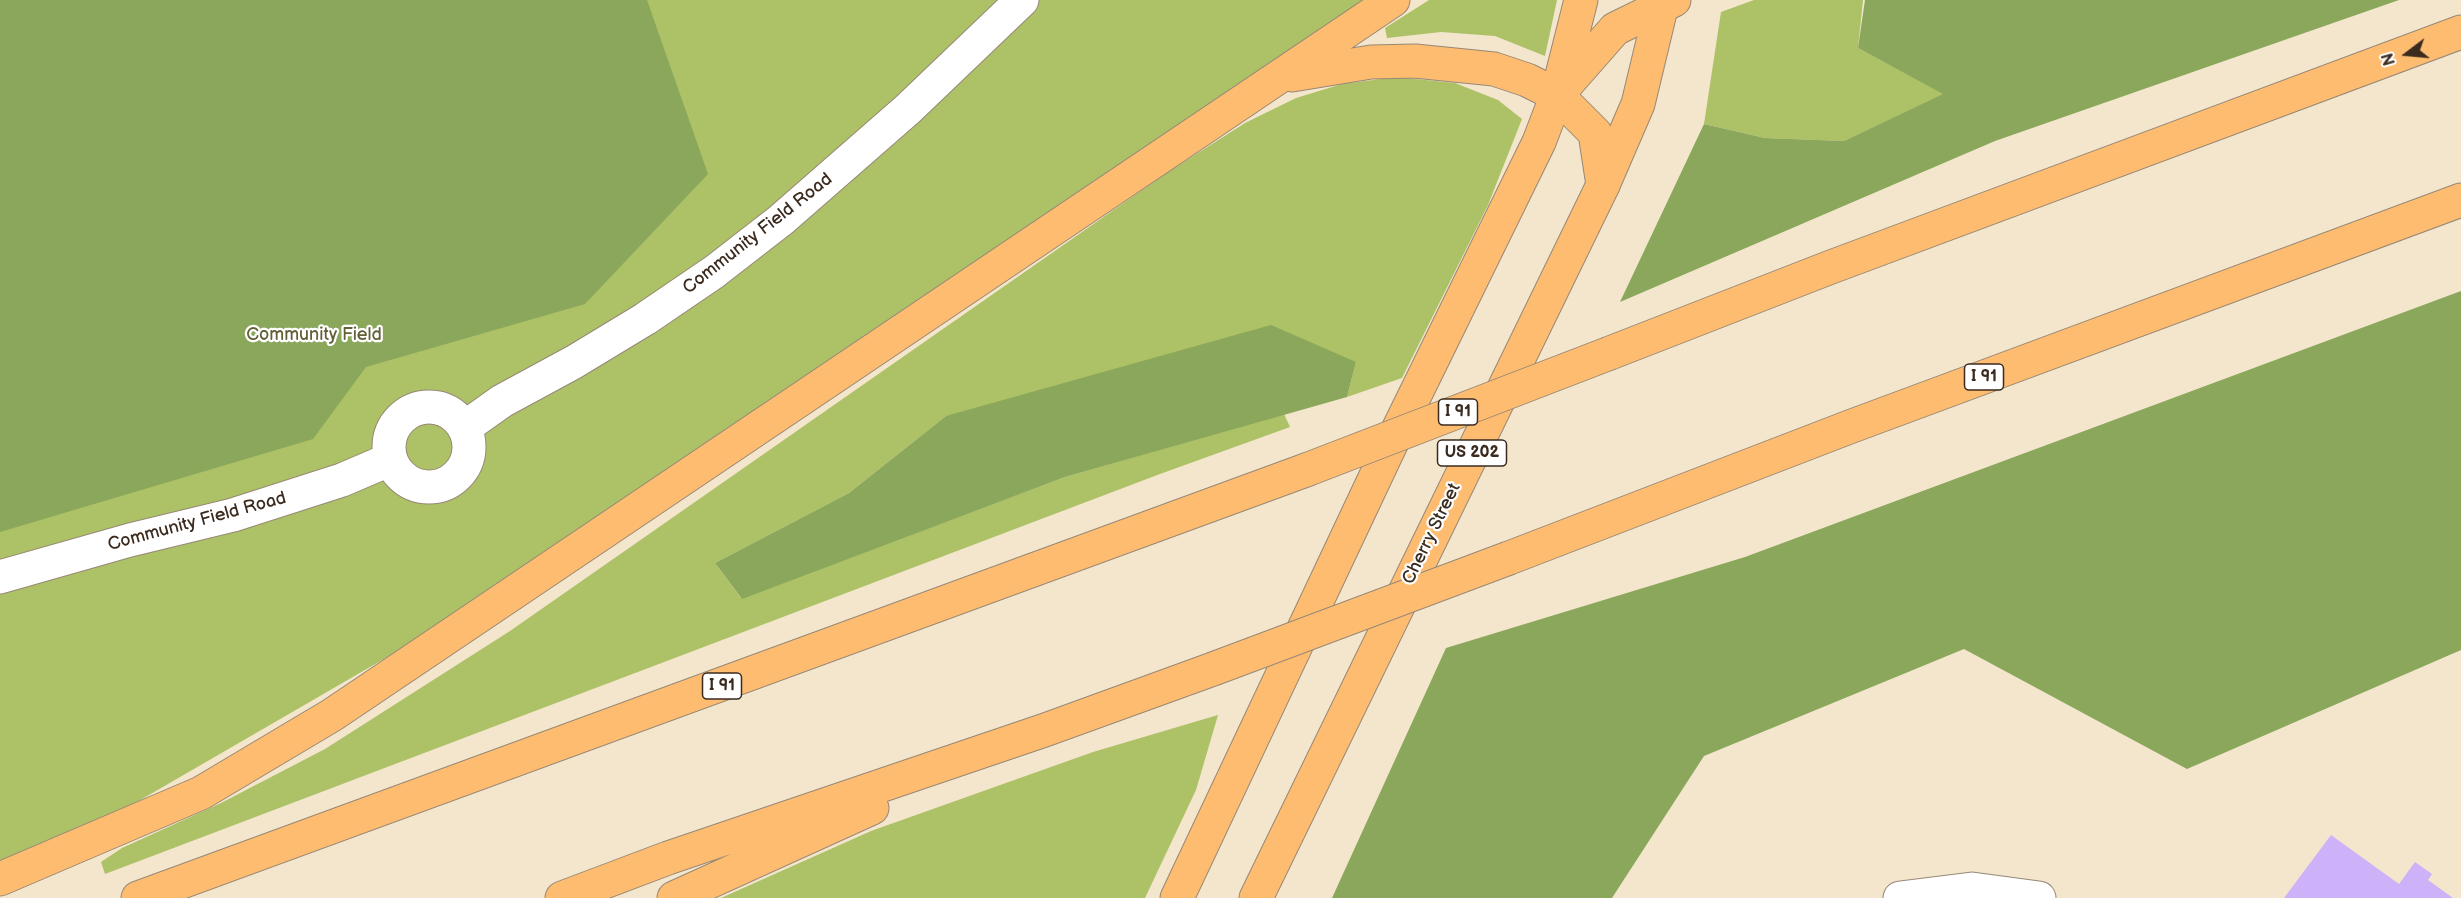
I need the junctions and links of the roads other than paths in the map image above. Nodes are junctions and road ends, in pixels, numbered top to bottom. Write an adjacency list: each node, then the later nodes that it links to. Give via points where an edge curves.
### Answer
1 (1022, 0): 10 (lane, Community Field Road, via 908,110 773,227 645,319 501,401)
2 (1393, 0): 6 (main road)
3 (1581, 0): 7 (main road)
4 (1667, 1): 7 (main road, via 1615,29); 8 (main road, Cherry Street / US 202, via 1638,104)
5 (2461, 32): 15 (main road, I 91, bridge, via 1842,262 1306,470)
6 (1281, 77): 7 (main road, via 1371,62 1415,61 1494,69); 14 (main road, via 332,715 201,793)
7 (1557, 95): 8 (main road, via 1595,133); 18 (main road, via 1520,183 1390,446)
8 (1603, 185): 19 (main road, Cherry Street / US 202)
9 (2461, 200): 13 (main road, I 91, bridge)
10 (464, 428): 11 (lane, via 458,419 439,408 429,406 408,412 390,438); 11 (lane, via 468,438 467,460 462,470 445,484 413,484)
11 (391, 459): 12 (lane, Community Field Road, via 342,480 250,509)
12 (0, 577)
13 (1046, 730): 16 (main road, I 91, via 668,858); 17 (main road)
14 (0, 879)
15 (138, 898)
16 (562, 898)
17 (674, 898)
18 (1177, 898)
19 (1256, 898)
20 (1900, 898): 21 (lane, via 1972,889)
21 (2039, 898)

